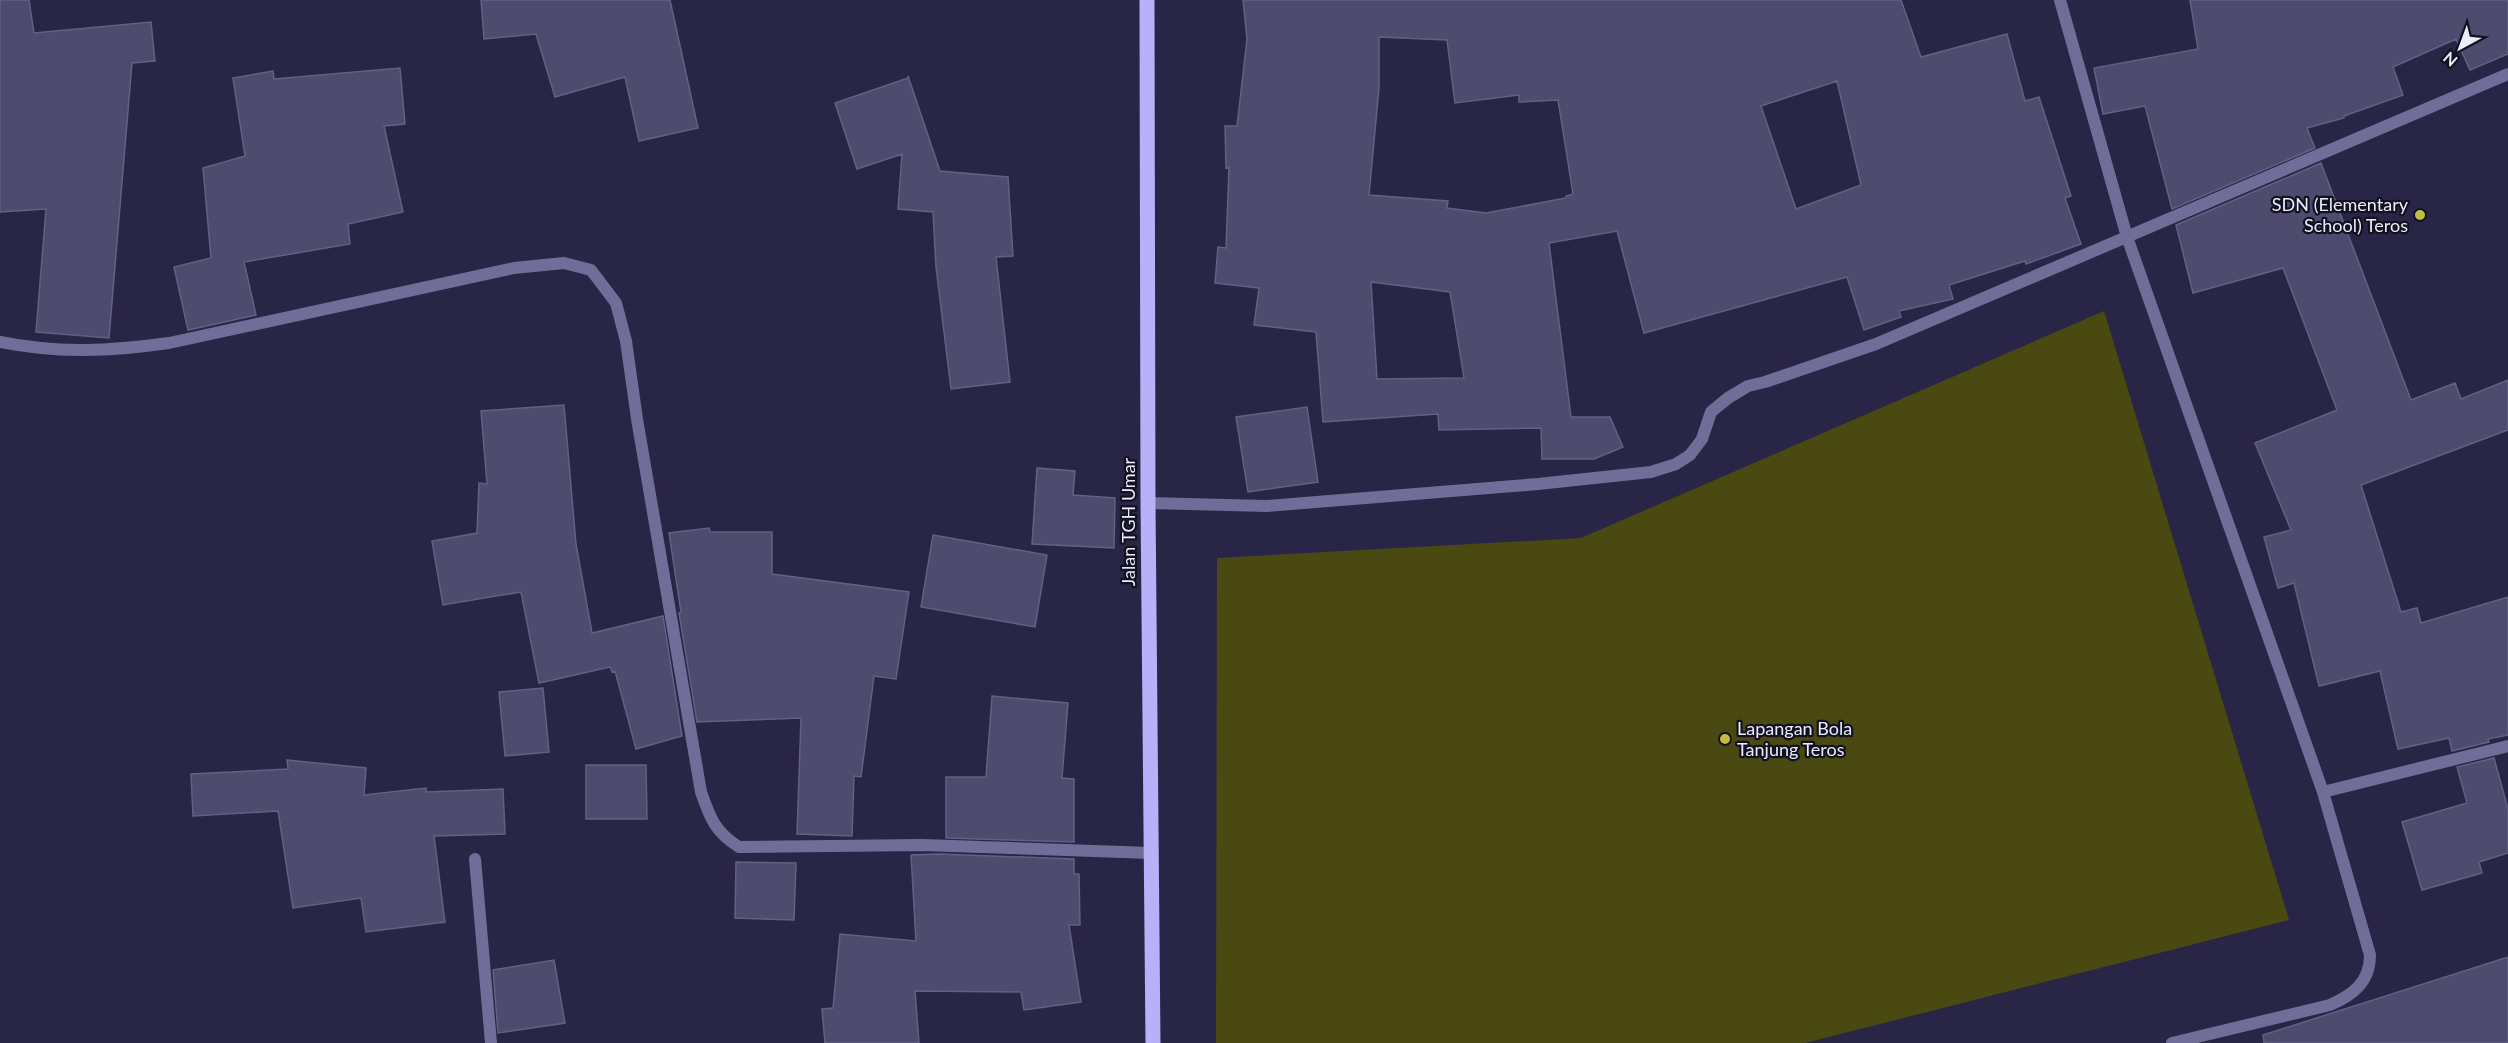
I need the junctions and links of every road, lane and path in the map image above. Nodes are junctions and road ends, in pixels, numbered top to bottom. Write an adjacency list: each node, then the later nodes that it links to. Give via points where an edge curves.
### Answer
1 (1147, 0): 6 (main road, Jalan TGH Umar)
2 (2060, 0): 4 (street)
3 (2508, 74): 4 (street)
4 (2127, 237): 6 (street, via 1876,344 1748,386 1711,412 1702,439 1690,455 1651,472 1267,506); 8 (street)
5 (0, 342): 9 (street, via 37,349 112,351 170,343 514,268 564,263 591,270 616,303 626,341 702,792 710,820 726,838 739,847 933,845)
6 (1148, 503): 9 (main road, Jalan TGH Umar)
7 (2508, 746): 8 (street)
8 (2323, 792): 13 (street, via 2370,955 2367,975 2358,988 2330,1005)
9 (1151, 853): 12 (main road, Jalan TGH Umar)
10 (475, 859): 11 (street)
11 (490, 1043)
12 (1153, 1043)
13 (2172, 1043)

